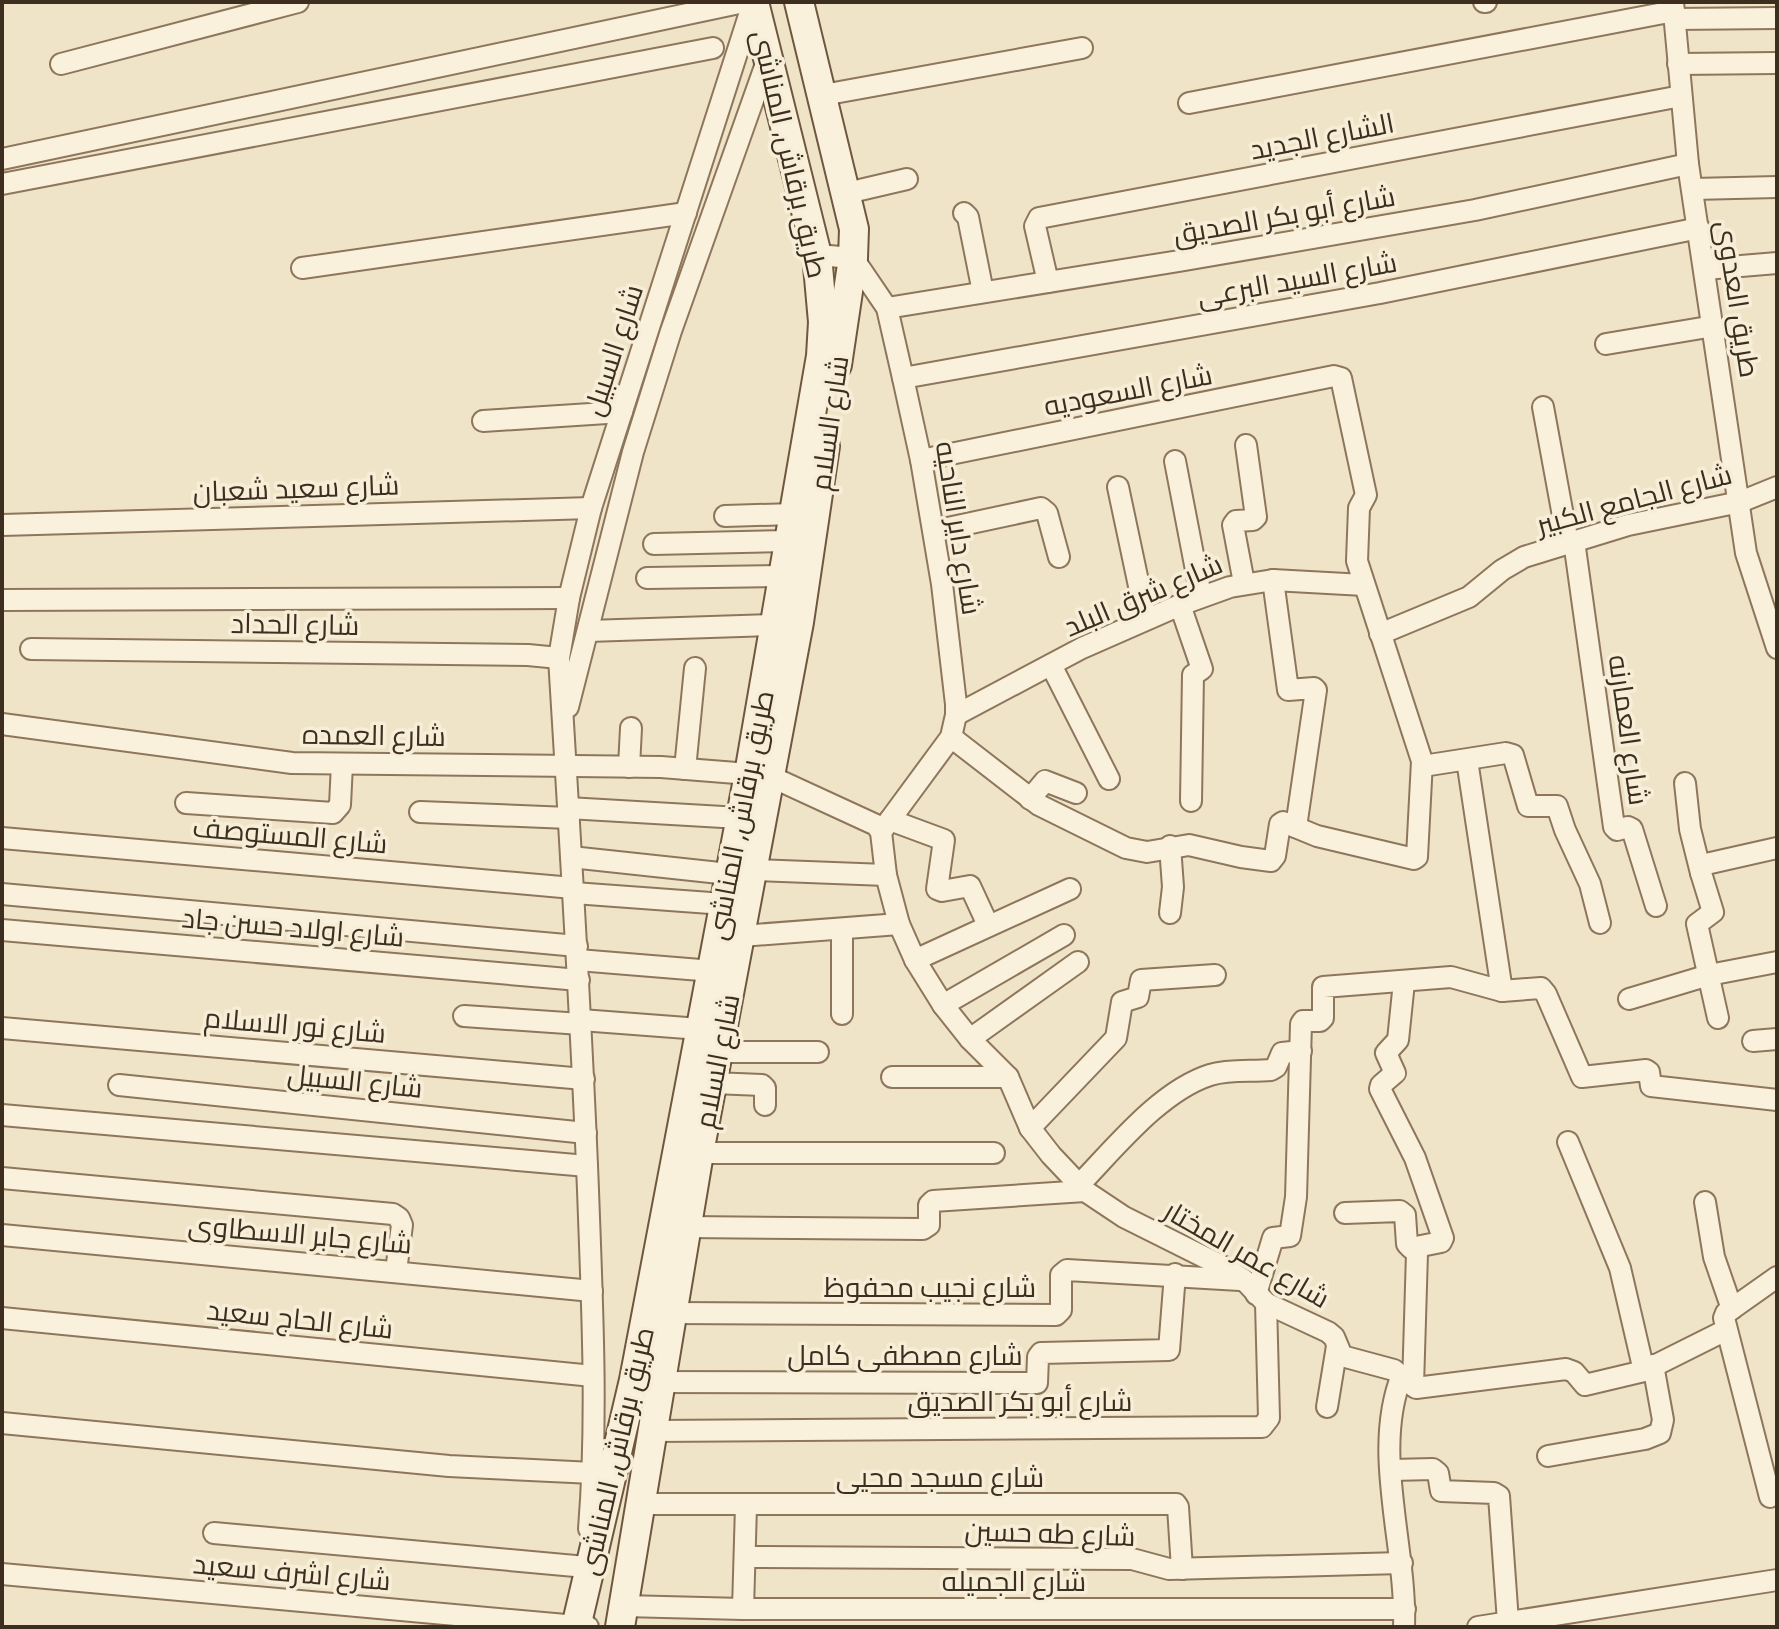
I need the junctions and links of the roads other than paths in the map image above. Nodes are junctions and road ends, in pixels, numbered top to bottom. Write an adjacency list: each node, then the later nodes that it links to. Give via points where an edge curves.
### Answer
1 (298, 2): 11 (street)
2 (744, 2): 16 (street)
3 (754, 2): 9 (street, طريق برقاش, المناشى); 23 (street, شارع السبيل)
4 (799, 2): 13 (street, طريق برقاش, المناشى)
5 (1674, 11): 6 (street); 12 (street, طريق العدوى); 15 (street)
6 (1777, 18)
7 (713, 48): 19 (street)
8 (1082, 48): 13 (street)
9 (768, 57): 26 (street, طريق برقاش, المناشى); 65 (street, شارع السبيل, via 633,452)
10 (1777, 63): 12 (street)
11 (61, 64)
12 (1678, 64): 14 (street, طريق العدوى)
13 (823, 95): 22 (street, طريق برقاش, المناشى)
14 (1681, 96): 17 (street, طريق العدوى); 31 (street, الشارع الجديد, via 1039,218 1035,226)
15 (1189, 103)
16 (2, 159)
17 (1688, 164): 21 (street, طريق العدوى); 31 (street, شارع أبو بكر الصديق, via 1475,210)
18 (907, 179): 22 (street)
19 (2, 184)
20 (1777, 187): 21 (street)
21 (1693, 189): 25 (street, طريق العدوى)
22 (847, 193): 27 (street, طريق برقاش, المناشى)
23 (686, 213): 29 (street); 38 (street, شارع السبيل)
24 (964, 213): 32 (street)
25 (1699, 228): 30 (street, طريق العدوى); 36 (street, شارع السيد البرعى, via 1380,293)
26 (817, 255): 27 (street); 49 (street, طريق برقاش, المناشى, via 821,356)
27 (853, 258): 33 (street, شارع داير الناحيه); 83 (street, شارع السلام, via 801,607)
28 (1777, 263): 30 (street)
29 (302, 268)
30 (1705, 269): 34 (street, طريق العدوى)
31 (1048, 282): 32 (street, شارع أبو بكر الصديق)
32 (983, 292): 33 (street, شارع أبو بكر الصديق)
33 (887, 308): 36 (street, شارع داير الناحيه)
34 (1714, 326): 35 (street); 45 (street, طريق العدوى)
35 (1606, 344)
36 (903, 378): 41 (street, شارع داير الناحيه)
37 (1543, 407): 51 (street)
38 (622, 412): 39 (street); 46 (street, شارع السبيل)
39 (483, 421)
40 (1246, 445): 57 (street, via 1256,517 1233,525)
41 (921, 460): 50 (street, شارع داير الناحيه); 58 (street, شارع السعوديه, via 1339,377 1366,493 1359,508 1356,556)
42 (1175, 461): 59 (street)
43 (1118, 487): 63 (street)
44 (1777, 487): 45 (street, شارع الجامع الكبير)
45 (1740, 502): 51 (street, شارع الجامع الكبير, via 1650,519); 67 (street, طريق العدوى, via 1749,565)
46 (591, 508): 48 (street, شارع سعيد شعبان); 60 (street, شارع السبيل)
47 (725, 516): 49 (street)
48 (2, 525)
49 (792, 527): 52 (street); 54 (street, طريق برقاش, المناشى)
50 (934, 531): 53 (street, via 1041,508); 72 (street, شارع داير الناحيه)
51 (1571, 542): 66 (street, شارع الجامع الكبير, via 1524,557 1469,597); 106 (street, شارع العمارنه, via 1615,828 1631,828)
52 (654, 544)
53 (1059, 557)
54 (783, 576): 55 (street); 64 (street, طريق برقاش, المناشى)
55 (647, 578)
56 (1273, 580): 57 (street, شارع شرق البلد); 58 (street, شارع شرق البلد); 94 (street, via 1288,690 1316,690)
57 (1244, 583): 59 (street, شارع شرق البلد)
58 (1364, 585): 66 (street)
59 (1201, 596): 62 (street, شارع شرق البلد)
60 (569, 598): 61 (street); 69 (street, شارع السبيل)
61 (2, 600)
62 (1180, 605): 63 (street, شارع شرق البلد); 88 (street, via 1202,667 1193,675)
63 (1146, 619): 70 (street, شارع شرق البلد)
64 (775, 625): 65 (street); 83 (street, طريق برقاش, المناشى)
65 (588, 631): 73 (street, شارع السبيل)
66 (1380, 634): 80 (street)
67 (1777, 648)
68 (31, 649): 69 (street, شارع الحداد)
69 (559, 658): 73 (street, شارع السبيل)
70 (1051, 665): 72 (street, شارع شرق البلد); 84 (street)
71 (695, 668): 82 (street)
72 (956, 715): 76 (street, شارع داير الناحيه)
73 (563, 722): 79 (street, شارع السبيل)
74 (2, 724): 78 (street, شارع العمده, via 292,763)
75 (631, 728): 81 (street)
76 (951, 737): 87 (street); 93 (street, شارع داير الناحيه)
77 (1467, 760): 80 (street); 108 (street, via 1510,754 1528,806 1557,805); 123 (street)
78 (342, 764): 79 (street, شارع العمده); 89 (street, via 340,805 333,813)
79 (566, 766): 81 (street, شارع العمده); 91 (street, شارع السبيل)
80 (1423, 766): 94 (street, via 1413,859)
81 (629, 767): 82 (street, شارع العمده)
82 (685, 769): 83 (street, شارع العمده)
83 (757, 773): 92 (street, طريق برقاش, المناشى); 93 (street); 99 (street, شارع السلام)
84 (1109, 779)
85 (1685, 783): 100 (street)
86 (1076, 793): 87 (street, via 1045,781)
87 (1030, 799): 96 (street, via 1135,851)
88 (1191, 801)
89 (186, 803)
90 (420, 812): 91 (street)
91 (569, 813): 92 (street); 98 (street, شارع السبيل)
92 (740, 818): 99 (street, طريق برقاش, المناشى)
93 (885, 826): 101 (street, شارع عمر المختار); 110 (street, via 944,840 937,889 970,886)
94 (1296, 827): 96 (street, via 1280,823 1276,855 1269,861)
95 (2, 838): 103 (street, شارع المستوصف)
96 (1170, 846): 107 (street)
97 (1777, 848): 100 (street, via 1706,864)
98 (571, 857): 99 (street); 103 (street, شارع السبيل)
99 (741, 872): 101 (street); 105 (street, طريق برقاش, المناشى); 114 (street, شارع السلام)
100 (1701, 873): 121 (street, via 1713,910 1697,924)
101 (886, 875): 109 (street, شارع عمر المختار)
102 (1070, 889): 110 (street)
103 (573, 890): 105 (street, شارع المستوصف); 116 (street, شارع السبيل)
104 (2, 894): 116 (street)
105 (724, 904): 119 (street, طريق برقاش, المناشى)
106 (1656, 906)
107 (1170, 913)
108 (1600, 923)
109 (899, 924): 111 (street); 115 (street, شارع عمر المختار)
110 (988, 925): 115 (street)
111 (842, 929): 114 (street); 126 (street)
112 (2, 930): 116 (street, شارع اولاد حسن جاد)
113 (1064, 935): 125 (street)
114 (741, 936): 119 (street, شارع السلام)
115 (915, 960): 125 (street, شارع عمر المختار)
116 (578, 962): 119 (street); 129 (street, شارع السبيل)
117 (1078, 962): 132 (street)
118 (1777, 962): 121 (street)
119 (722, 972): 131 (street, طريق برقاش, المناشى); 136 (street, شارع السلام)
120 (1215, 975): 146 (street, via 1139,981 1138,997 1122,1002 1116,1038)
121 (1709, 975): 124 (street); 128 (street)
122 (1404, 982): 123 (street, via 1457,977); 135 (street, via 1324,986 1323,1018 1302,1022); 158 (street, via 1398,1040 1386,1053 1395,1073 1380,1088 1415,1158 1443,1238)
123 (1502, 991): 143 (street, via 1544,990 1583,1078 1646,1070 1651,1086)
124 (1629, 999)
125 (943, 1005): 132 (street, شارع عمر المختار)
126 (842, 1014)
127 (464, 1016): 129 (street)
128 (1718, 1018)
129 (581, 1022): 131 (street); 140 (street, شارع السبيل)
130 (2, 1028): 140 (street, شارع نور الاسلام)
131 (700, 1029): 171 (street, طريق برقاش, المناشى)
132 (970, 1039): 139 (street, شارع عمر المختار)
133 (1777, 1039): 134 (street)
134 (1753, 1041)
135 (1301, 1051): 153 (street, via 1282,1053 1269,1071 1219,1073 1188,1085 1136,1126); 163 (street, via 1291,1234 1273,1238)
136 (719, 1052): 137 (street); 141 (street, شارع السلام)
137 (818, 1052)
138 (892, 1077): 139 (street)
139 (1008, 1077): 146 (street, شارع عمر المختار)
140 (584, 1079): 147 (street, شارع السبيل)
141 (713, 1083): 144 (street, via 762,1085); 149 (street, شارع السلام)
142 (119, 1085): 147 (street, شارع السبيل)
143 (1777, 1100)
144 (765, 1105)
145 (2, 1115): 151 (street)
146 (1030, 1128): 153 (street, شارع عمر المختار)
147 (586, 1133): 151 (street, شارع السبيل)
148 (1568, 1142): 168 (street, via 1620,1268)
149 (699, 1153): 150 (street); 156 (street, شارع السلام)
150 (994, 1153)
151 (587, 1166): 162 (street, شارع السبيل)
152 (2, 1178): 159 (street, via 393,1214 402,1225)
153 (1082, 1188): 156 (street, via 933,1201 926,1229); 163 (street, شارع عمر المختار, via 1124,1217 1215,1262)
154 (1705, 1202): 166 (street)
155 (1345, 1213): 158 (street, via 1402,1212)
156 (687, 1227): 164 (street, شارع السلام)
157 (2, 1235): 159 (street, شارع جابر الاسطاوى)
158 (1411, 1248): 170 (street, via 1417,1253)
159 (396, 1271): 162 (street, شارع جابر الاسطاوى)
160 (1175, 1274): 163 (street, شارع نجيب محفوظ); 164 (street, شارع نجيب محفوظ, via 1065,1270 1060,1312 1054,1316); 171 (street, شارع مصطفى كامل, via 1169,1350 1041,1353 1037,1383)
161 (1777, 1277): 166 (street)
162 (592, 1291): 169 (street, شارع السبيل)
163 (1255, 1292): 167 (street, شارع عمر المختار, via 1328,1332); 174 (street, شارع أبو بكر الصديق, via 1269,1418 1262,1427)
164 (672, 1313): 171 (street, شارع السلام)
165 (2, 1318): 169 (street, شارع الحاج سعيد)
166 (1727, 1320): 168 (street, شارع عمر المختار); 178 (street)
167 (1337, 1346): 170 (street, شارع عمر المختار, via 1346,1358 1388,1368); 172 (street)
168 (1648, 1368): 170 (street, شارع عمر المختار, via 1587,1385 1573,1371 1560,1369 1424,1388); 175 (street, via 1663,1420 1660,1433)
169 (593, 1376): 177 (street, شارع السبيل)
170 (1408, 1381): 176 (street, via 1391,1408)
171 (646, 1382): 174 (street, شارع السلام); 186 (street, طريق برقاش, المناشى)
172 (1327, 1407)
173 (2, 1423): 177 (street, via 449,1466)
174 (652, 1431): 179 (street, شارع السلام)
175 (1548, 1456)
176 (1392, 1470): 183 (street); 191 (street, via 1433,1469 1441,1491 1499,1496)
177 (593, 1473): 186 (street, شارع السبيل)
178 (1770, 1497)
179 (639, 1504): 180 (street, شارع مسجد محيى); 189 (street, شارع السلام)
180 (746, 1506): 182 (street); 184 (street, شارع مسجد محيى, via 1176,1504)
181 (214, 1533): 186 (street)
182 (745, 1557): 184 (street, شارع طه حسين, via 1132,1559); 188 (street)
183 (1402, 1563): 184 (street, شارع طه حسين); 190 (street)
184 (1182, 1569)
185 (2, 1574): 192 (street, شارع اشرف سعيد)
186 (585, 1580): 192 (street, طريق برقاش, المناشى)
187 (1777, 1580): 191 (street)
188 (743, 1609): 189 (street, شارع الجميله); 190 (street, شارع الجميله)
189 (622, 1617)
190 (1405, 1618)
191 (1508, 1622): 193 (street)
192 (580, 1627)
193 (1478, 1627)

